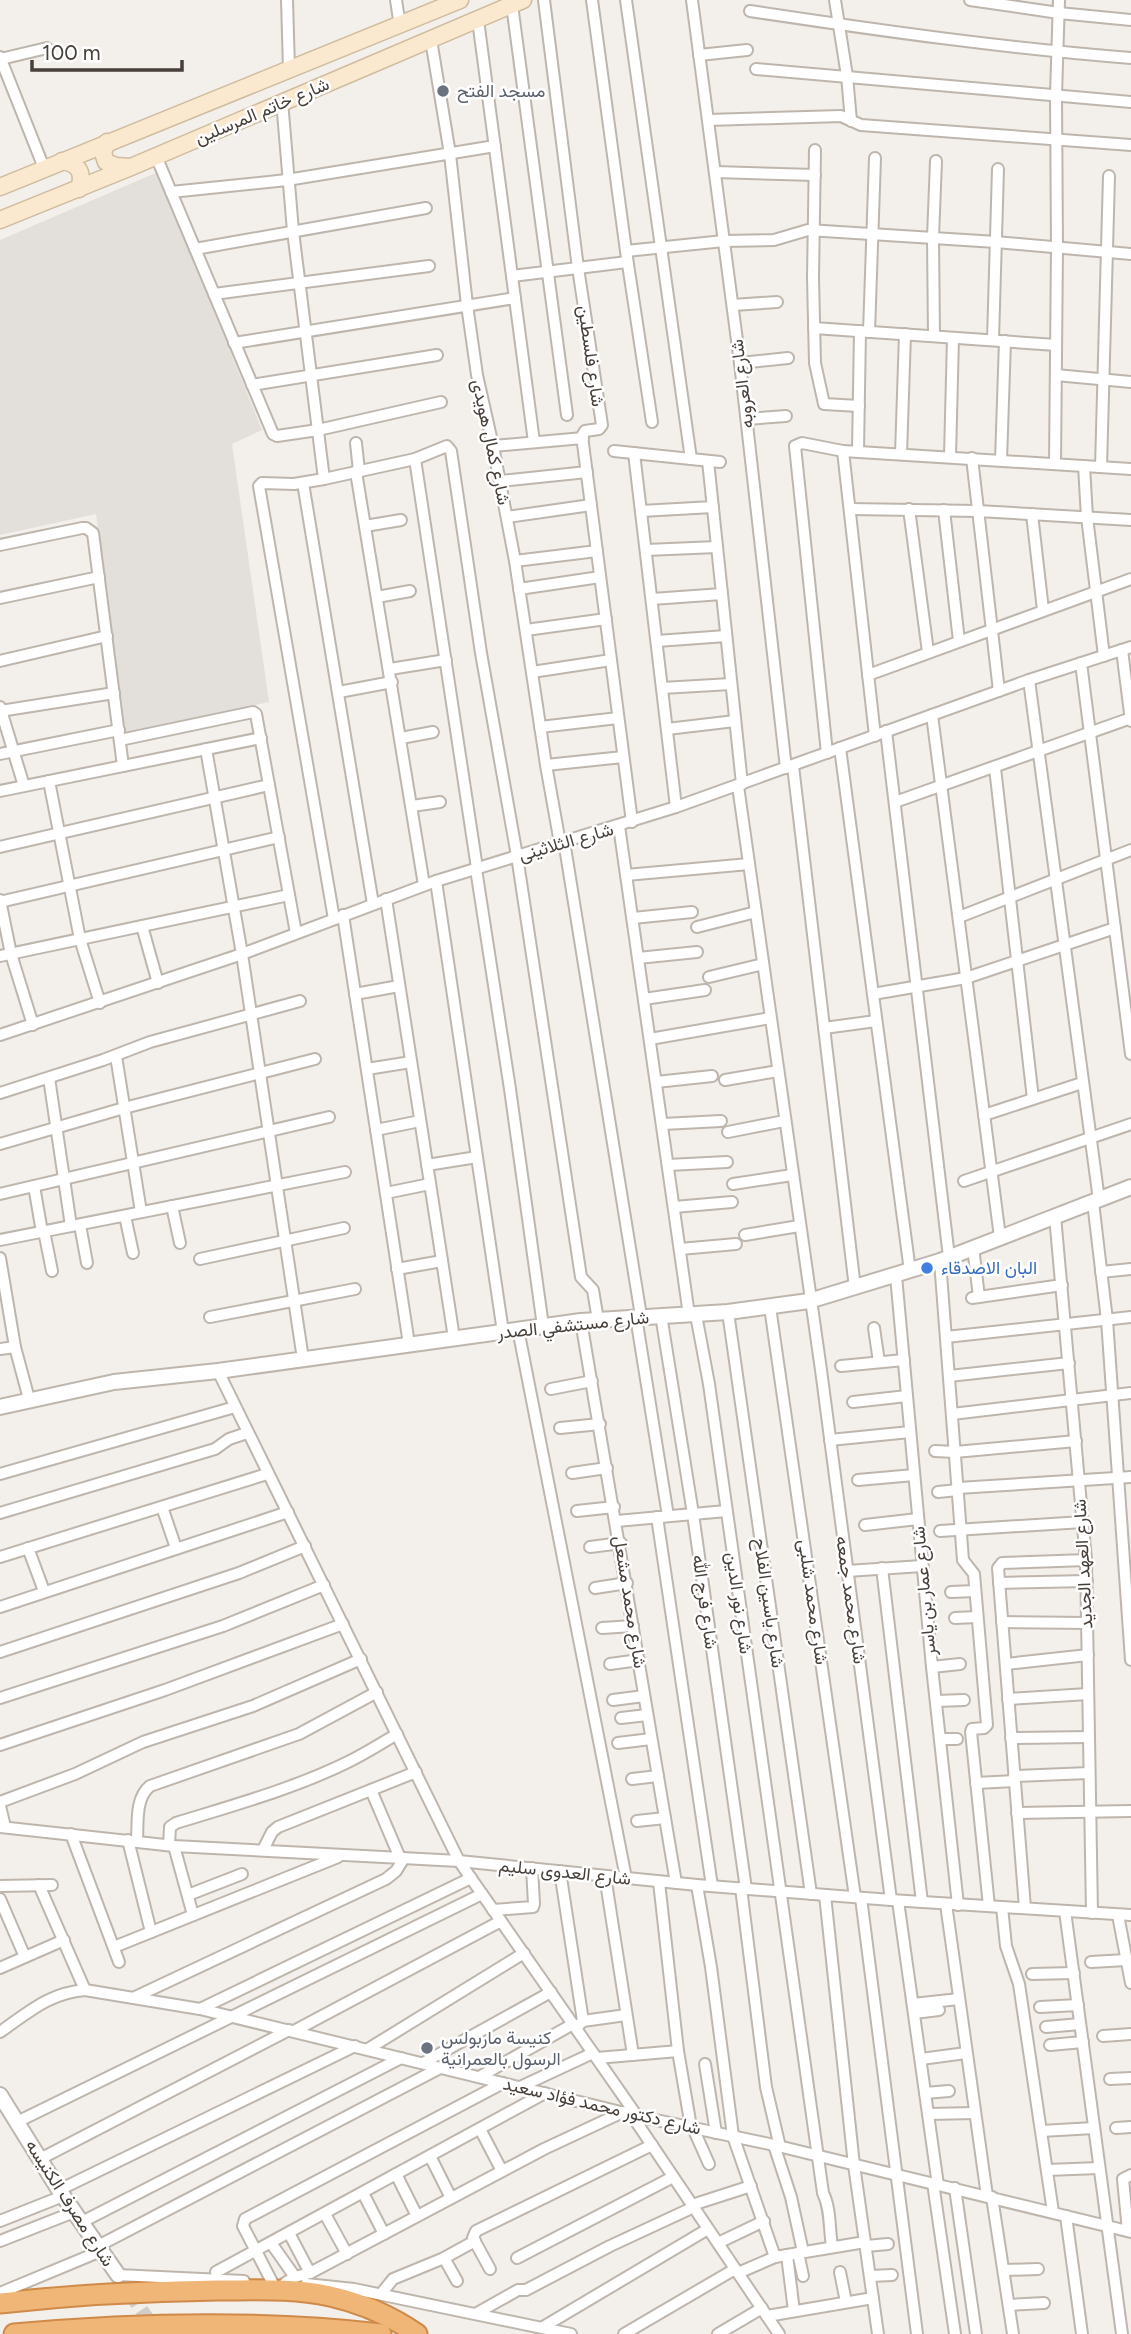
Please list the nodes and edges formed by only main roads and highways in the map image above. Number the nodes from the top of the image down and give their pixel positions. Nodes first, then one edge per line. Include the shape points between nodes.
1 (460, 0) edge
2 (517, 2) edge
3 (107, 142) junction
4 (62, 161) junction
5 (131, 167) junction
6 (0, 187) edge
7 (79, 189) junction
8 (0, 220) edge
9 (0, 2303) edge
10 (14, 2334) edge
11 (382, 2334) edge
12 (418, 2334) edge

1 - 3 main road, شارع خاتم المرسلين
2 - 5 main road, شارع خاتم المرسلين
3 - 4 main road, شارع خاتم المرسلين
3 - 5 main road via 106,162
4 - 6 main road, شارع خاتم المرسلين
4 - 7 main road via 78,167 82,176
5 - 7 main road, شارع خاتم المرسلين
7 - 8 main road, شارع خاتم المرسلين
9 - 12 highway via 145,2292 295,2291 362,2305
10 - 11 highway via 206,2325

